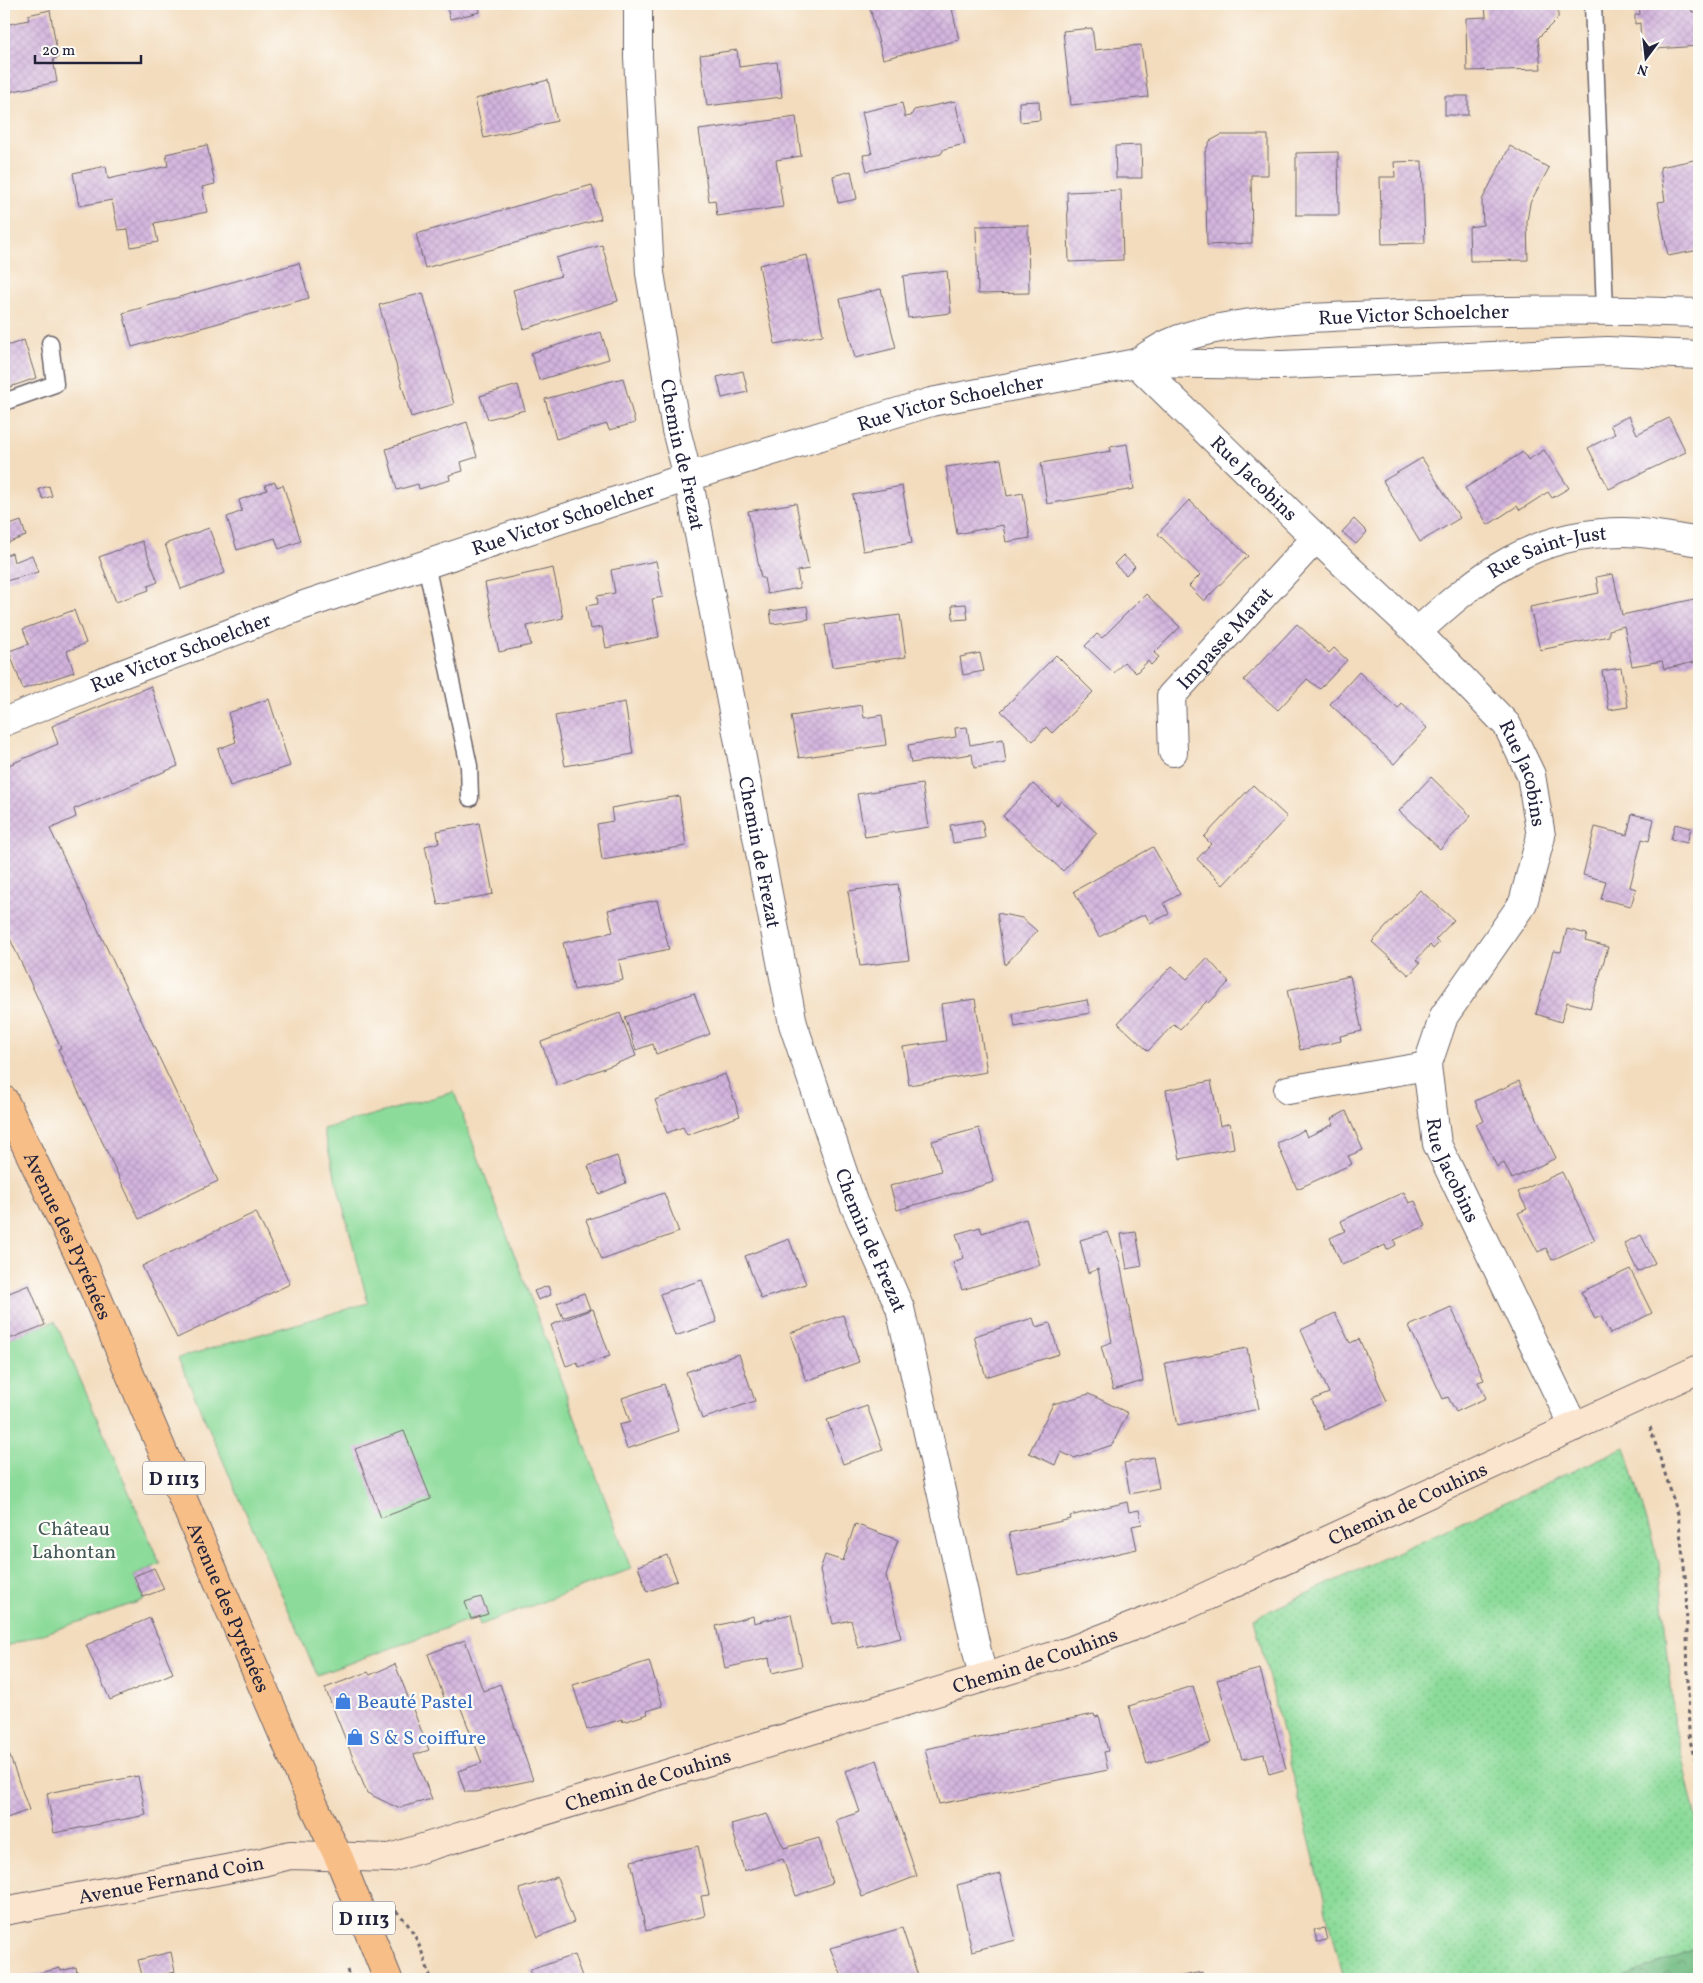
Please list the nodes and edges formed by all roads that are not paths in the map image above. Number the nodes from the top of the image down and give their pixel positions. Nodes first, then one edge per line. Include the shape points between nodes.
1 (638, 4) edge
2 (1593, 4) edge
3 (1605, 310) junction
4 (1699, 312) edge
5 (50, 343) dead end
6 (1699, 355) edge
7 (1136, 363) junction
8 (4, 402) edge
9 (688, 477) junction
10 (1316, 538) junction
11 (1699, 542) edge
12 (426, 564) junction
13 (1417, 632) junction
14 (4, 722) edge
15 (1173, 752) dead end
16 (470, 798) dead end
17 (1427, 1066) junction
18 (1288, 1090) dead end
19 (4, 1100) edge
20 (1699, 1369) edge
21 (1574, 1427) junction
22 (983, 1678) junction
23 (339, 1858) junction
24 (4, 1911) edge
25 (388, 1979) edge

1 - 9 street, Chemin de Frezat via 650,273 676,430
2 - 3 lane
3 - 4 street, Rue Victor Schoelcher
3 - 7 street, Rue Victor Schoelcher via 1456,311 1317,318 1223,328 1171,342
5 - 8 lane via 55,384
6 - 7 street, Rue Victor Schoelcher via 1607,351 1282,365
7 - 9 street, Rue Victor Schoelcher via 931,402
7 - 10 street, Rue Jacobins
9 - 12 street, Rue Victor Schoelcher
9 - 22 street, Chemin de Frezat via 793,1024 853,1202 900,1308
10 - 13 street, Rue Jacobins
10 - 15 street, Impasse Marat via 1171,696
11 - 13 street, Rue Saint-Just via 1625,532 1586,534 1550,542 1511,560 1465,589
12 - 14 street, Rue Victor Schoelcher via 272,617
12 - 16 lane via 469,766
13 - 17 street, Rue Jacobins via 1507,725 1531,775 1541,836 1523,903 1444,1016
17 - 18 street
17 - 21 street, Rue Jacobins via 1438,1144
19 - 23 main road, Avenue des Pyrénées / D 1113 via 84,1266 304,1784
20 - 21 street, Chemin de Couhins
21 - 22 street, Chemin de Couhins via 1183,1607 1072,1650
22 - 23 street, Chemin de Couhins via 390,1858
23 - 24 street, Avenue Fernand Coin via 290,1855
23 - 25 main road, Avenue des Pyrénées / D 1113

